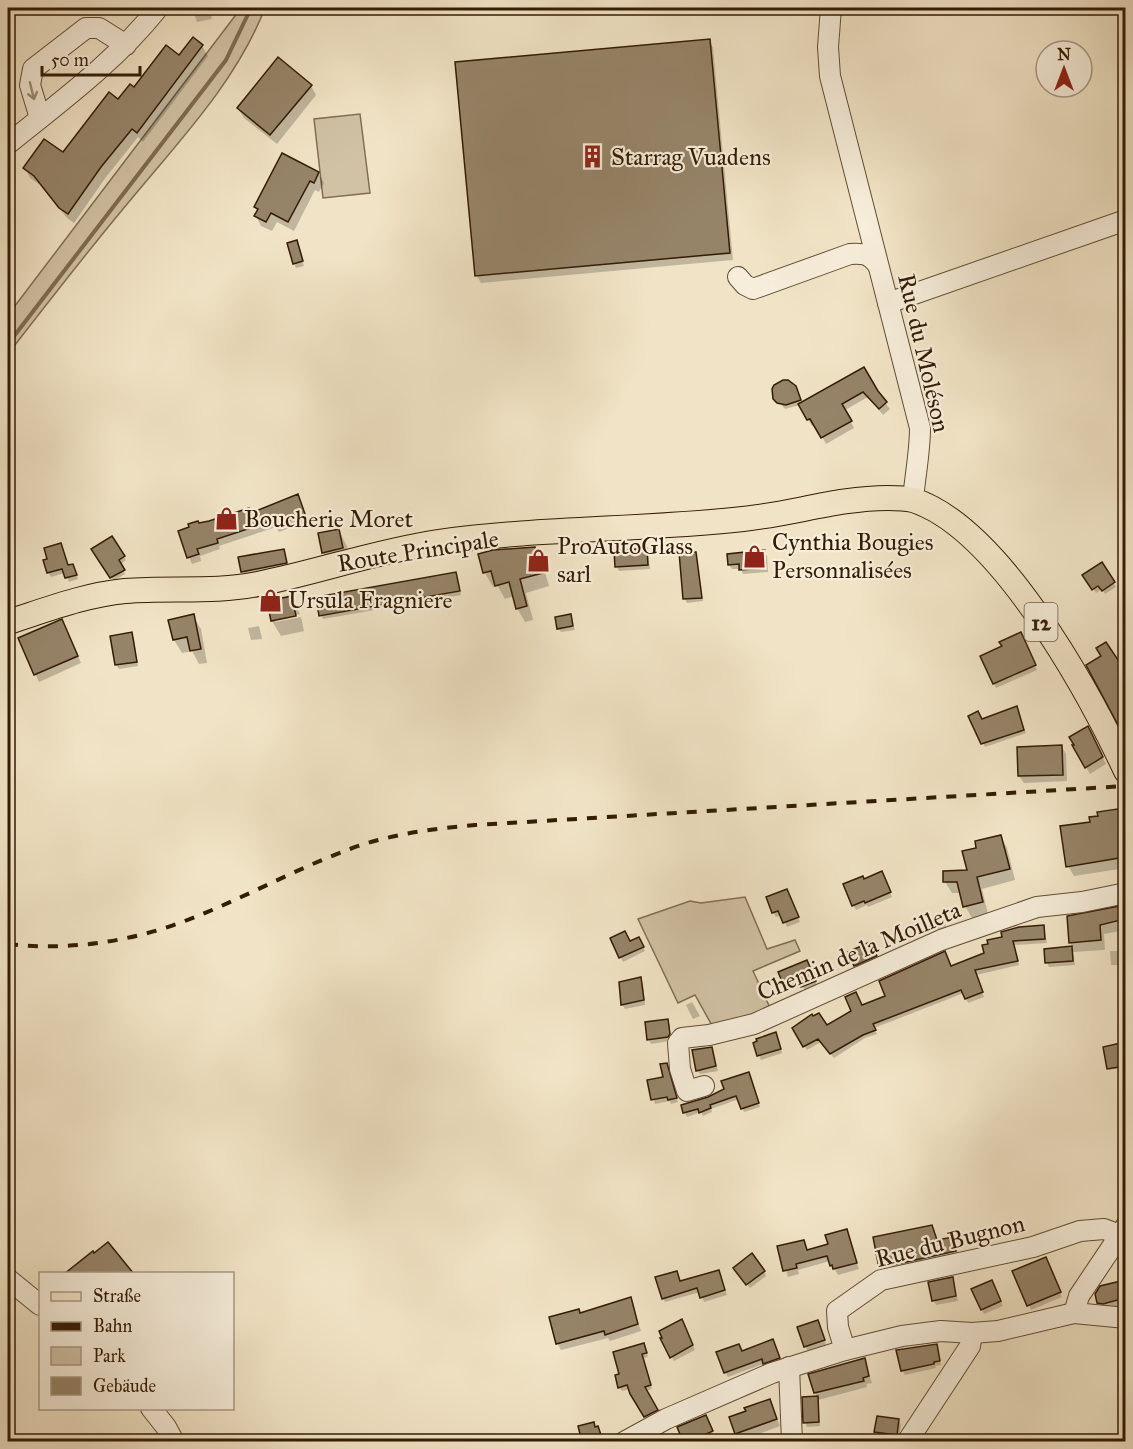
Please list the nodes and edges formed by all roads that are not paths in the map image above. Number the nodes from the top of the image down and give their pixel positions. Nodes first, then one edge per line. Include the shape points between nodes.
1 (158, 8) edge
2 (831, 8) edge
3 (126, 45) junction
4 (40, 118) junction
5 (8, 144) edge
6 (1125, 220) edge
7 (878, 264) junction
8 (738, 277) dead end
9 (888, 303) junction
10 (913, 500) junction
11 (8, 622) edge
12 (1125, 771) edge
13 (1125, 893) edge
14 (704, 1086) dead end
15 (1123, 1230) edge
16 (8, 1279) edge
17 (39, 1304) edge
18 (1074, 1313) junction
19 (1125, 1318) edge
20 (972, 1333) junction
21 (845, 1350) junction
22 (789, 1367) junction
23 (153, 1410) edge
24 (174, 1442) edge
25 (624, 1442) edge
26 (792, 1442) edge
27 (907, 1442) edge

1 - 3 street
2 - 7 street via 828,62
3 - 4 street
3 -> 4 street via 99,28 86,28 33,69 30,86
4 - 5 street
6 - 9 street
7 - 8 street, Rue du Moléson via 862,253 850,254 753,289
7 - 9 street, Rue du Moléson
9 - 10 street, Rue du Moléson via 920,428
10 - 11 main road, Route Principale / 12 via 873,498 704,524 438,542 258,584 89,596
10 - 12 main road, Route Principale / 12 via 971,535 1003,570 1065,658
13 - 14 street, Chemin de la Moilleta via 1037,907 941,940 754,1024 682,1038 678,1043 680,1069 687,1090
15 - 18 street via 1079,1296
15 - 21 street, Rue du Bugnon via 1080,1231 1033,1247 881,1280 837,1311
16 - 17 street
18 - 19 street
18 - 20 street via 998,1331
20 - 21 street via 902,1335
20 - 27 street via 970,1346
21 - 22 street
22 - 25 street via 666,1419
22 - 26 street
23 - 24 street

